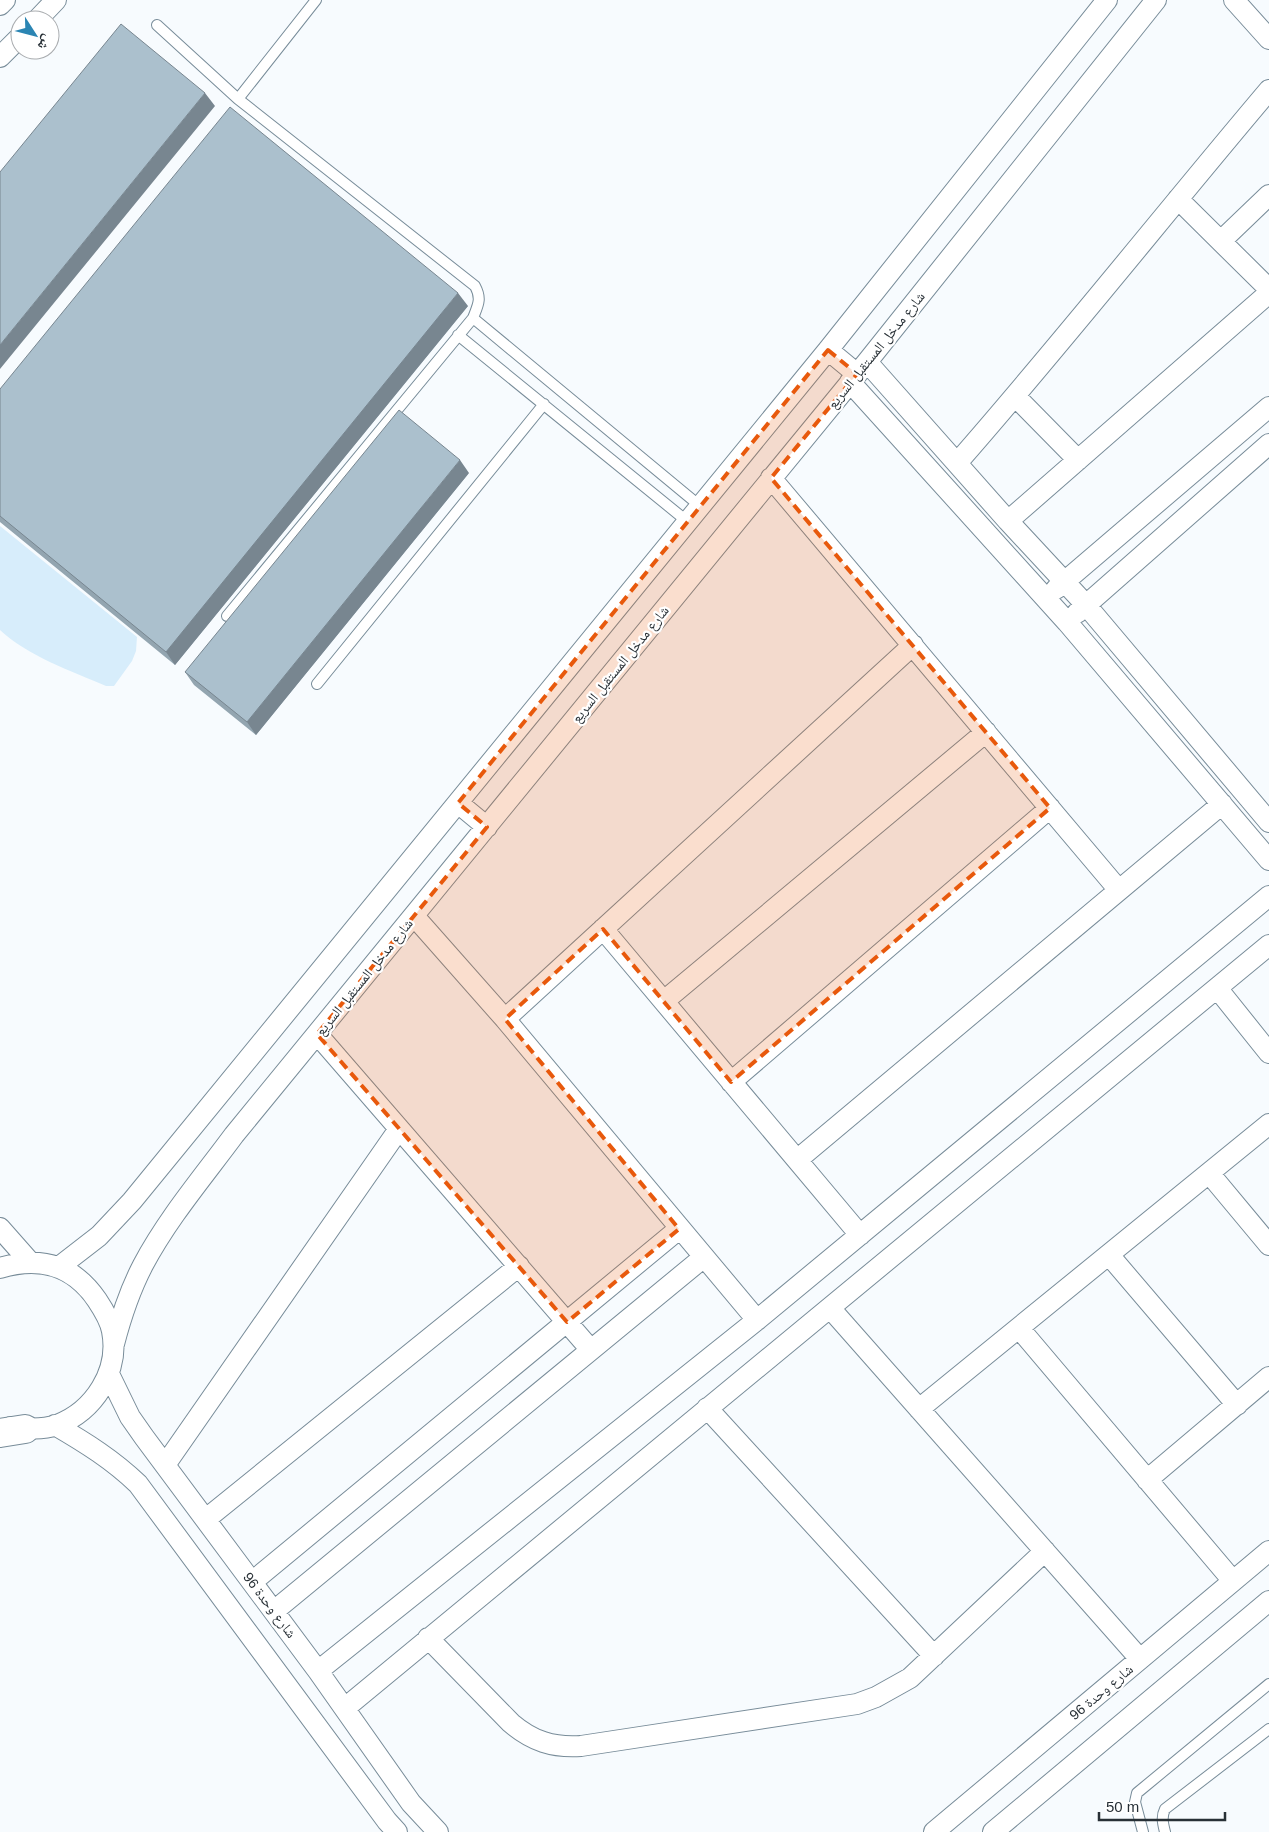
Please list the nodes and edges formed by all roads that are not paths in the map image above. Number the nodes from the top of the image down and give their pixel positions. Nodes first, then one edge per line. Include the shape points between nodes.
1 (5, 0) edge
2 (56, 0) edge
3 (316, 0) edge
4 (1107, 0) edge
5 (1156, 0) edge
6 (1234, 0) edge
7 (0, 5) edge
8 (46, 10) edge
9 (157, 25) dead end
10 (1269, 40) edge
11 (10, 47) edge
12 (0, 57) edge
13 (1269, 90) edge
14 (238, 99) junction
15 (1269, 195) edge
16 (1178, 198) junction
17 (1221, 241) junction
18 (1269, 288) edge
19 (1269, 293) edge
20 (473, 318) junction
21 (458, 335) junction
22 (828, 350) junction
23 (858, 372) junction
24 (1015, 396) junction
25 (544, 404) junction
26 (1269, 407) edge
27 (1269, 444) edge
28 (1215, 453) junction
29 (1078, 460) junction
30 (957, 463) junction
31 (1234, 475) junction
32 (772, 478) junction
33 (694, 514) junction
34 (1008, 521) junction
35 (1065, 582) junction
36 (1045, 599) junction
37 (1086, 605) junction
38 (226, 616) dead end
39 (1066, 622) junction
40 (913, 645) junction
41 (317, 684) dead end
42 (986, 732) junction
43 (458, 802) junction
44 (1222, 804) junction
45 (1050, 808) junction
46 (1269, 822) edge
47 (487, 826) junction
48 (1269, 860) edge
49 (1118, 889) junction
50 (1269, 896) edge
51 (414, 916) junction
52 (603, 929) junction
53 (1269, 945) edge
54 (1217, 988) junction
55 (664, 1001) junction
56 (505, 1019) junction
57 (317, 1034) junction
58 (1269, 1054) edge
59 (731, 1082) junction
60 (1269, 1124) edge
61 (399, 1129) junction
62 (797, 1160) junction
63 (1209, 1173) junction
64 (0, 1228) edge
65 (679, 1229) junction
66 (860, 1235) junction
67 (1269, 1245) edge
68 (1109, 1255) junction
69 (704, 1257) junction
70 (30, 1262) junction
71 (519, 1266) junction
72 (59, 1267) junction
73 (0, 1268) edge
74 (830, 1308) junction
75 (757, 1320) junction
76 (567, 1322) junction
77 (1019, 1328) junction
78 (114, 1344) junction
79 (591, 1350) junction
80 (109, 1374) junction
81 (1269, 1377) edge
82 (1237, 1405) junction
83 (707, 1408) junction
84 (920, 1409) junction
85 (55, 1425) junction
86 (8, 1428) edge
87 (165, 1465) junction
88 (1147, 1480) junction
89 (206, 1519) junction
90 (1269, 1550) edge
91 (1045, 1551) junction
92 (1233, 1581) junction
93 (252, 1582) junction
94 (1269, 1601) edge
95 (274, 1611) junction
96 (428, 1638) junction
97 (934, 1656) junction
98 (1140, 1659) junction
99 (318, 1671) junction
100 (1269, 1684) edge
101 (344, 1708) junction
102 (1269, 1729) edge
103 (397, 1832) edge
104 (438, 1832) edge
105 (934, 1832) edge
106 (993, 1832) edge
107 (1144, 1832) edge
108 (1165, 1832) edge

1 - 7 street
2 - 8 street
3 - 14 lane
4 - 22 street
5 - 23 street, شارع مدخل المستقبل السريع
6 - 10 street
9 - 14 lane
11 - 12 street
13 - 16 street
14 - 20 lane via 475,286 480,302
15 - 17 street
16 - 17 street
16 - 24 street
17 - 18 street
19 - 29 street
20 - 21 lane
20 - 33 lane
21 - 25 lane
21 - 38 lane
22 - 23 street
22 - 33 street
23 - 30 street
23 - 32 street, شارع مدخل المستقبل السريع
23 - 36 street
24 - 29 street
24 - 30 street
25 - 33 lane
25 - 41 lane
26 - 28 street
27 - 31 street
28 - 31 street
28 - 35 street
29 - 34 street
30 - 34 street
31 - 37 street
32 - 40 street
32 - 47 street, شارع مدخل المستقبل السريع
33 - 43 street
34 - 35 street
35 - 36 street
35 - 37 street
36 - 39 street
37 - 39 street
37 - 46 street
39 - 44 street
40 - 42 street
40 - 52 street
42 - 45 street
42 - 55 street
43 - 47 street
43 - 72 street via 132,1201 99,1236
44 - 48 street
44 - 49 street
45 - 49 street
45 - 59 street
47 - 51 street, شارع مدخل المستقبل السريع
49 - 62 street
50 - 66 street
51 - 56 street
51 - 57 street, شارع مدخل المستقبل السريع
52 - 55 street
52 - 56 street
53 - 54 street
54 - 58 street
54 - 74 street
55 - 59 street
56 - 65 street
57 - 61 street
57 - 78 street, شارع مدخل المستقبل السريع via 234,1135 156,1242 130,1294
59 - 62 street
60 - 63 street
61 - 71 street
61 - 87 street
62 - 66 street
63 - 67 street
63 - 68 street
64 - 70 street
65 - 69 street
65 - 76 street
66 - 75 street
68 - 77 street
68 - 82 street
69 - 75 street
69 - 79 street
70 - 72 street
70 - 73 street
71 - 76 street
71 - 89 street
72 - 78 street via 82,1283 96,1298 112,1330
74 - 83 street
74 - 84 street
75 - 99 street
76 - 79 street
76 - 93 street
77 - 84 street
77 - 88 street
78 - 80 street, شارع مدخل المستقبل السريع
79 - 95 street
80 - 85 street via 93,1400 76,1415
80 - 87 street, شارع وحدة 96 via 130,1417
81 - 82 street
82 - 88 street
83 - 96 street
83 - 97 street
84 - 91 street
85 - 86 street
85 - 103 street via 100,1452 138,1484
87 - 89 street, شارع وحدة 96
88 - 92 street
89 - 93 street, شارع وحدة 96
90 - 92 street, شارع وحدة 96
91 - 97 street
91 - 98 street
92 - 98 street, شارع وحدة 96
93 - 95 street, شارع وحدة 96
94 - 106 street
95 - 99 street, شارع وحدة 96
96 - 97 street via 510,1724 536,1741 565,1748 857,1704 894,1689
96 - 101 street
98 - 105 street, شارع وحدة 96
99 - 101 street, شارع وحدة 96
100 - 107 lane via 1137,1793 1134,1802
101 - 104 street, شارع وحدة 96 via 411,1803
102 - 108 lane via 1165,1809 1162,1821

